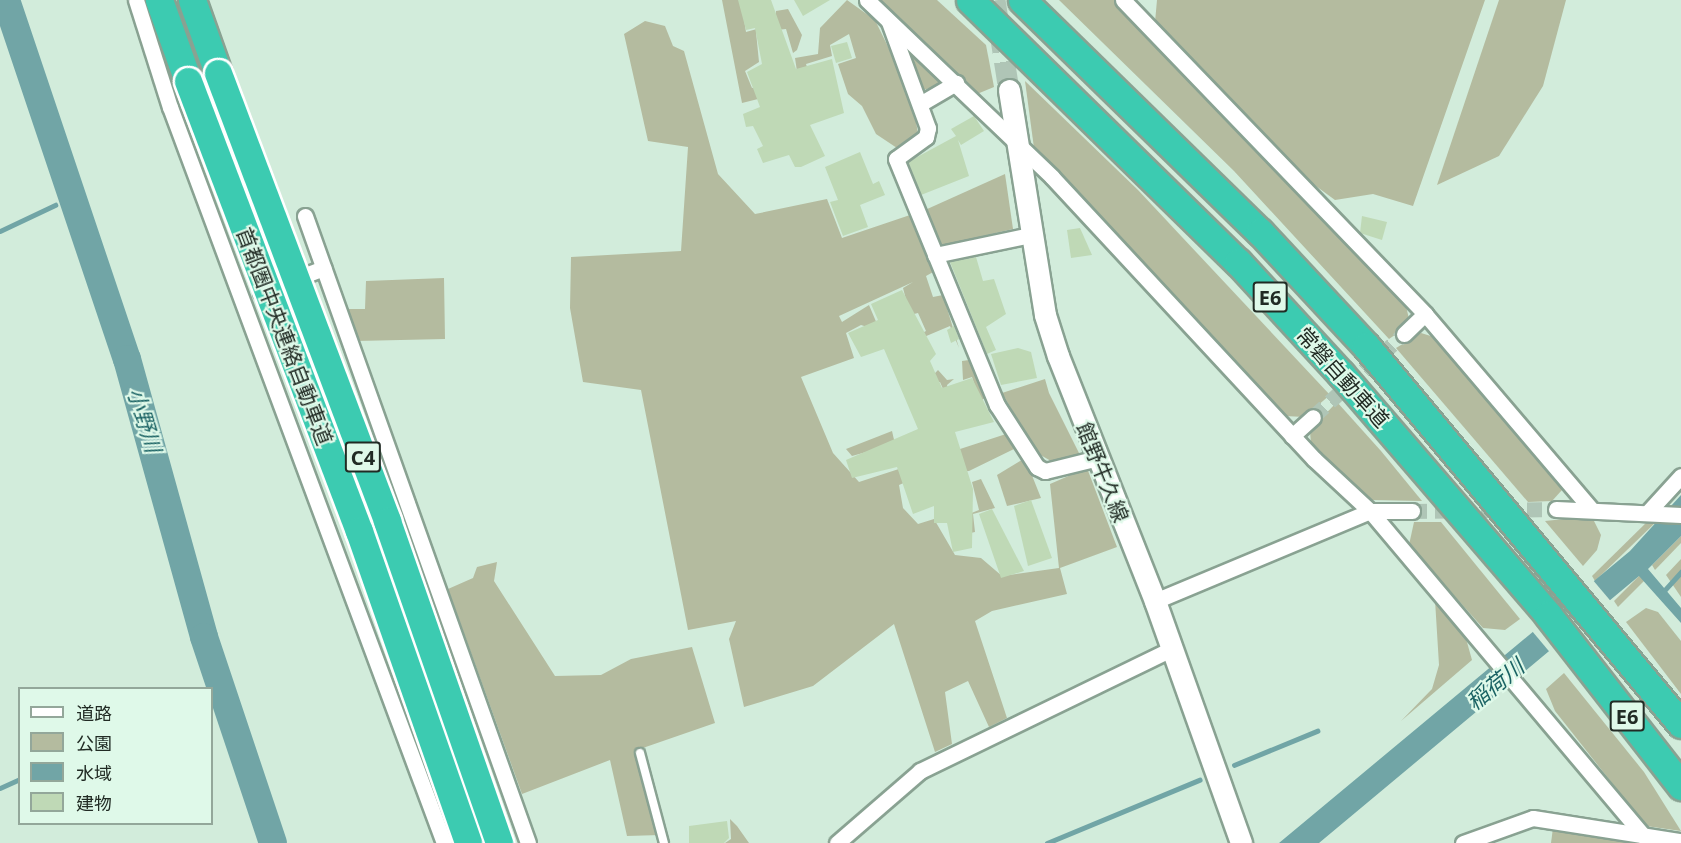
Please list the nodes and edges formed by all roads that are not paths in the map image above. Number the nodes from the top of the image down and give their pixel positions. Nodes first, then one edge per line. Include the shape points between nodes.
1 (136, 0) edge
2 (159, 0) edge
3 (192, 0) edge
4 (867, 0) edge
5 (970, 0) edge
6 (1022, 0) edge
7 (1133, 3) edge
8 (888, 19) junction
9 (956, 83) junction
10 (1009, 90) tunnel mouth
11 (920, 104) junction
12 (1017, 144) junction
13 (305, 216) dead end
14 (1030, 235) junction
15 (935, 255) junction
16 (324, 268) junction
17 (244, 298) junction
18 (1425, 314) junction
19 (1404, 334) tunnel mouth
20 (1313, 417) tunnel mouth
21 (1292, 436) junction
22 (1098, 458) junction
23 (1681, 476) edge
24 (1556, 509) tunnel mouth
25 (1592, 510) junction
26 (1370, 511) junction
27 (1412, 511) tunnel mouth
28 (1654, 512) junction
29 (1681, 514) edge
30 (1155, 601) junction
31 (1173, 648) junction
32 (1681, 724) edge
33 (640, 753) dead end
34 (1681, 786) edge
35 (1647, 839) edge
36 (1680, 841) edge
37 (444, 843) edge
38 (468, 843) edge
39 (499, 843) edge
40 (528, 843) edge
41 (664, 843) edge
42 (837, 843) edge
43 (1241, 843) edge
44 (1463, 843) edge

1 - 17 street via 170,107
2 - 38 highway, 首都圏中央連絡自動車道 / C4, bridge via 359,531
3 - 39 highway, 首都圏中央連絡自動車道 / C4, bridge via 387,521
4 - 8 street
5 - 34 highway, 常磐自動車道 / E6 via 1238,262 1441,487 1573,646
6 - 32 highway, 常磐自動車道 / E6 via 1260,232 1366,346 1576,592
7 - 18 street via 1177,62
8 - 9 street
8 - 11 street
9 - 11 street
9 - 12 street
10 - 12 main road, 館野牛久線
11 - 15 street via 926,137 896,159
12 - 14 main road, 館野牛久線
12 - 21 street via 1200,330
13 - 16 street
14 - 15 street
14 - 22 main road, 館野牛久線 via 1054,346
15 - 22 street via 997,405 1037,467 1045,471
16 - 17 street
16 - 40 street
17 - 37 street
18 - 19 street
18 - 25 street
20 - 21 street
21 - 26 street
22 - 30 main road, 館野牛久線
23 - 28 street
24 - 25 street
25 - 28 street
26 - 27 street
26 - 30 street
26 - 35 street
28 - 29 street
30 - 31 main road, 館野牛久線
31 - 42 street via 920,771
31 - 43 main road, 館野牛久線
33 - 41 lane
35 - 36 street
35 - 44 street via 1533,818

